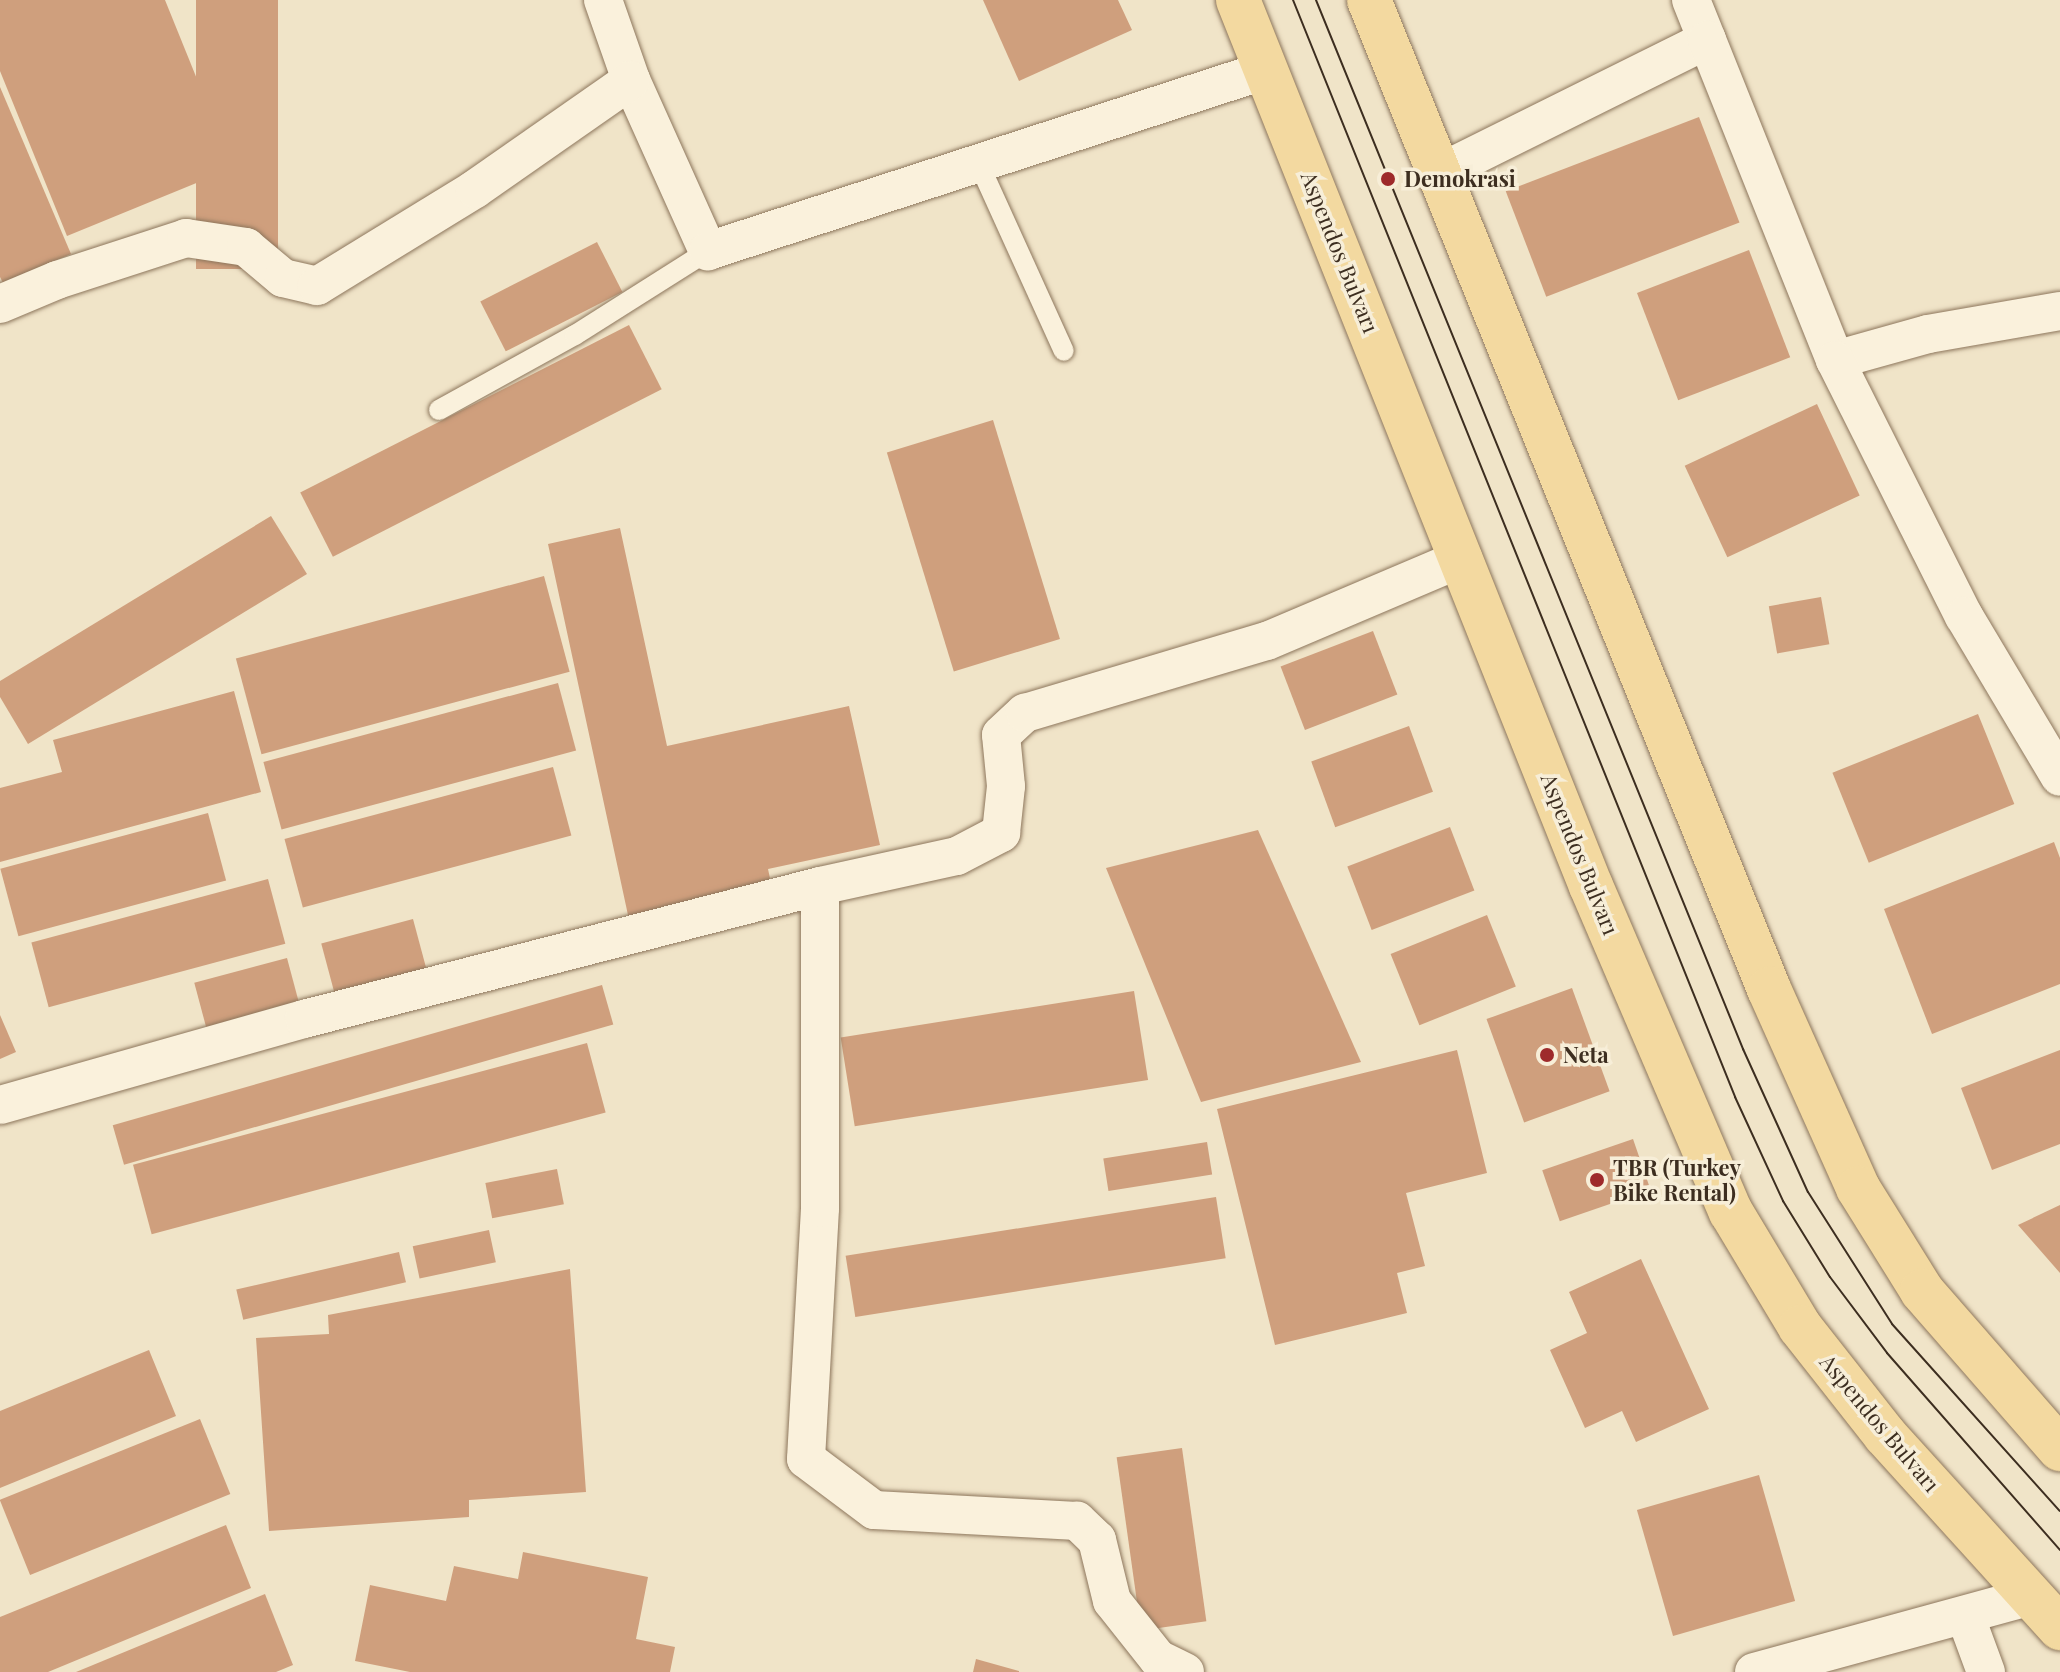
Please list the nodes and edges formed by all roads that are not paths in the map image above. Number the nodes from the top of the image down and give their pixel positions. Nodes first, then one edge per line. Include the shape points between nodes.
1 (603, 0) edge
2 (1238, 0) edge
3 (1369, 0) edge
4 (1691, 0) edge
5 (1707, 40) junction
6 (1266, 70) junction
7 (631, 80) junction
8 (979, 164) junction
9 (1439, 173) junction
10 (708, 251) junction
11 (0, 304) edge
12 (2060, 311) edge
13 (1064, 351) dead end
14 (1835, 360) junction
15 (439, 410) dead end
16 (1463, 558) junction
17 (2060, 777) edge
18 (820, 886) junction
19 (0, 1105) edge
20 (2060, 1449) edge
21 (2046, 1612) edge
22 (1965, 1615) junction
23 (1185, 1672) edge
24 (1754, 1672) edge
25 (1986, 1672) edge

1 - 7 street
2 - 6 main road, Aspendos Bulvarı
3 - 9 main road
4 - 5 street
5 - 9 street
5 - 14 street
6 - 8 street
6 - 16 main road, Aspendos Bulvarı
7 - 10 street
7 - 11 street via 509,167 317,286 283,278 246,247 186,238
8 - 10 street
8 - 13 lane
9 - 20 main road via 1769,989 1858,1188 1922,1291
10 - 15 lane via 575,335
12 - 14 street via 1928,334
14 - 17 street via 1964,616
16 - 18 street via 1267,641 1025,713 1001,735 1006,786 1001,833 957,856
16 - 21 main road, Aspendos Bulvarı via 1591,886 1731,1212 1810,1339 1885,1435
18 - 19 street via 304,1019
18 - 23 street via 820,1208 806,1459 874,1510 1077,1521 1097,1540 1112,1601 1158,1659
21 - 22 street
22 - 24 street
22 - 25 street

